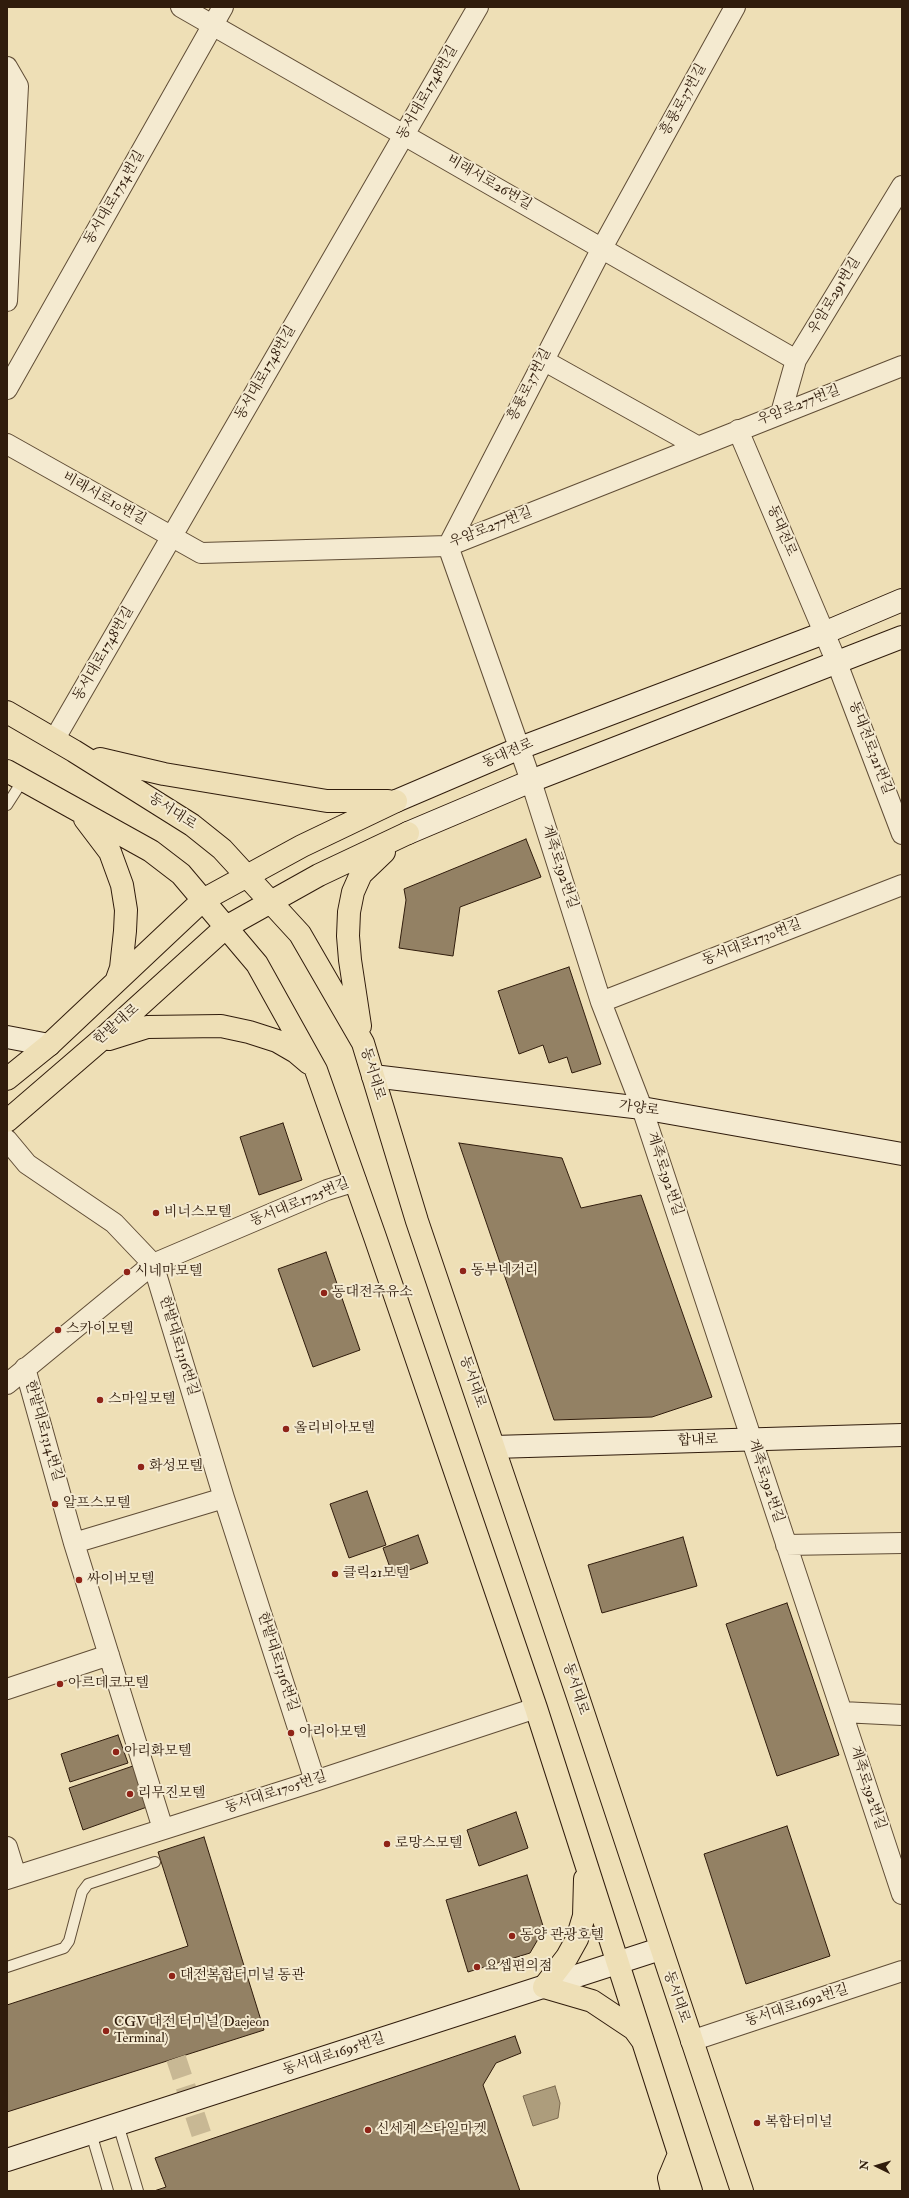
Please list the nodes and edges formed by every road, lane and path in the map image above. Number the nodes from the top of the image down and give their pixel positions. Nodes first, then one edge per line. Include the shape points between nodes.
1 (181, 7) edge
2 (224, 7) edge
3 (478, 7) edge
4 (735, 7) edge
5 (213, 25) junction
6 (7, 67) edge
7 (404, 135) junction
8 (902, 186) edge
9 (602, 248) junction
10 (7, 301) edge
11 (543, 360) junction
12 (796, 360) junction
13 (902, 366) edge
14 (7, 389) edge
15 (781, 413) junction
16 (738, 430) junction
17 (7, 444) edge
18 (697, 446) junction
19 (172, 536) junction
20 (448, 546) junction
21 (201, 553) joint
22 (902, 600) edge
23 (824, 632) junction
24 (902, 637) edge
25 (837, 663) junction
26 (7, 712) edge
27 (54, 740) junction
28 (520, 748) junction
29 (74, 750) junction
30 (15, 775) edge
31 (531, 781) junction
32 (396, 801) junction
33 (7, 805) edge
34 (71, 806) junction
35 (408, 833) junction
36 (902, 834) edge
37 (247, 876) junction
38 (902, 885) edge
39 (203, 900) junction
40 (272, 902) junction
41 (226, 927) junction
42 (116, 983) junction
43 (602, 1002) junction
44 (7, 1037) edge
45 (363, 1043) junction
46 (49, 1045) junction
47 (93, 1047) junction
48 (316, 1070) junction
49 (373, 1076) junction
50 (7, 1079) edge
51 (642, 1108) junction
52 (7, 1121) edge
53 (7, 1140) edge
54 (902, 1154) edge
55 (356, 1181) junction
56 (153, 1264) junction
57 (25, 1368) junction
58 (7, 1384) edge
59 (902, 1435) edge
60 (752, 1440) junction
61 (494, 1447) junction
62 (224, 1498) junction
63 (74, 1542) junction
64 (902, 1543) edge
65 (786, 1545) junction
66 (109, 1655) junction
67 (7, 1689) edge
68 (536, 1708) junction
69 (842, 1712) junction
70 (902, 1715) edge
71 (315, 1781) junction
72 (163, 1830) junction
73 (7, 1847) edge
74 (586, 1860) junction
75 (155, 1862) dead end
76 (11, 1877) edge
77 (902, 1894) edge
78 (660, 1948) junction
79 (618, 1963) junction
80 (7, 1967) edge
81 (902, 1971) edge
82 (544, 1987) junction
83 (691, 2041) junction
84 (644, 2045) junction
85 (118, 2124) junction
86 (91, 2133) junction
87 (679, 2154) junction
88 (7, 2160) edge
89 (108, 2191) edge
90 (138, 2191) edge
91 (672, 2191) edge
92 (691, 2191) edge
93 (742, 2191) edge

1 - 5 street, 비래서로26번길
2 - 5 street, 동서대로1754번길
3 - 7 street, 동서대로1748번길
4 - 9 street, 흥룡로37번길
5 - 7 street, 비래서로26번길
5 - 14 street, 동서대로1754번길
6 - 10 street via 18,86
7 - 9 street, 비래서로26번길
7 - 19 street, 동서대로1748번길
8 - 12 street, 우암로291번길
9 - 11 street, 흥룡로37번길
9 - 12 street, 비래서로26번길
11 - 18 street
11 - 20 street, 흥룡로37번길
12 - 15 street, 우암로291번길
13 - 15 street, 우암로277번길
15 - 16 street, 우암로277번길
16 - 18 street, 우암로277번길
16 - 23 street, 동대전로
17 - 19 street, 비래서로10번길
18 - 20 street, 우암로277번길
19 - 21 street, 비래서로10번길
19 - 27 street, 동서대로1748번길
20 - 21 street, 우암로277번길
20 - 28 street
22 - 23 street, 동대전로
23 - 25 street, 동대전로
23 - 28 street, 동대전로
24 - 25 street
25 - 31 street
25 - 36 street, 동대전로321번길
26 - 27 main road, 동서대로
27 - 29 main road, 동서대로
28 - 31 street
28 - 32 street, 동대전로
29 - 32 main road via 164,774 296,796 350,803
29 - 37 main road, 동서대로 via 192,825 222,849
30 - 33 lane
30 - 34 main road
31 - 35 street
31 - 43 street, 계족로392번길
32 - 37 main road, 동대전로 via 302,846
34 - 39 main road via 151,851 169,864
34 - 42 main road via 101,839 117,867 122,885 126,910 125,931 121,968
35 - 40 main road via 319,875
35 - 45 main road via 360,874 353,892 348,942
37 - 39 main road, 동대전로
37 - 40 main road, 동서대로
38 - 43 street, 동서대로1730번길
39 - 41 main road
39 - 42 main road
40 - 41 main road
40 - 45 main road, 동서대로 via 310,947
41 - 47 main road, 한밭대로
41 - 48 main road via 257,964
42 - 46 main road
43 - 51 street, 계족로392번길
44 - 46 street
45 - 49 main road, 동서대로
46 - 50 main road
47 - 48 main road via 119,1035 147,1027 221,1026 277,1041 296,1052
47 - 52 main road, 한밭대로
48 - 55 main road
49 - 51 street, 가양로
49 - 61 main road, 동서대로 via 417,1221
51 - 54 street, 가양로
51 - 60 street, 계족로392번길
53 - 56 street, 한밭대로1316번길 via 27,1164 114,1223
55 - 56 street, 동서대로1725번길 via 327,1190
55 - 68 main road
56 - 57 street, 동서대로1725번길
56 - 62 street, 한밭대로1316번길
57 - 58 street, 동서대로1725번길
57 - 63 street, 한밭대로1314번길
59 - 60 street, 합내로
60 - 61 street, 합내로
60 - 65 street, 계족로392번길
61 - 78 main road, 동서대로
62 - 63 street
62 - 71 street, 한밭대로1316번길
63 - 66 street, 한밭대로1314번길
64 - 65 street
65 - 69 street, 계족로392번길
66 - 67 street
66 - 72 street, 한밭대로1314번길
68 - 71 street, 동서대로1705번길
68 - 74 main road
69 - 70 street
69 - 77 street, 계족로392번길
71 - 72 street, 동서대로1705번길
72 - 76 street, 동서대로1705번길
73 - 76 street, 동서대로1705번길
74 - 79 main road
74 - 82 main road via 584,1916 577,1939 563,1963
75 - 80 lane via 88,1884 82,1892 71,1935 64,1948
78 - 79 street, 동서대로1695번길
78 - 83 main road, 동서대로
79 - 82 street, 동서대로1695번길
79 - 84 main road
81 - 83 street, 동서대로1692번길
82 - 84 main road via 594,2003 634,2029
82 - 85 street, 동서대로1695번길
83 - 93 main road, 동서대로
84 - 87 main road
85 - 86 street, 동서대로1695번길
85 - 90 lane
86 - 88 street, 동서대로1695번길
86 - 89 lane
87 - 91 main road via 669,2178
87 - 92 main road

